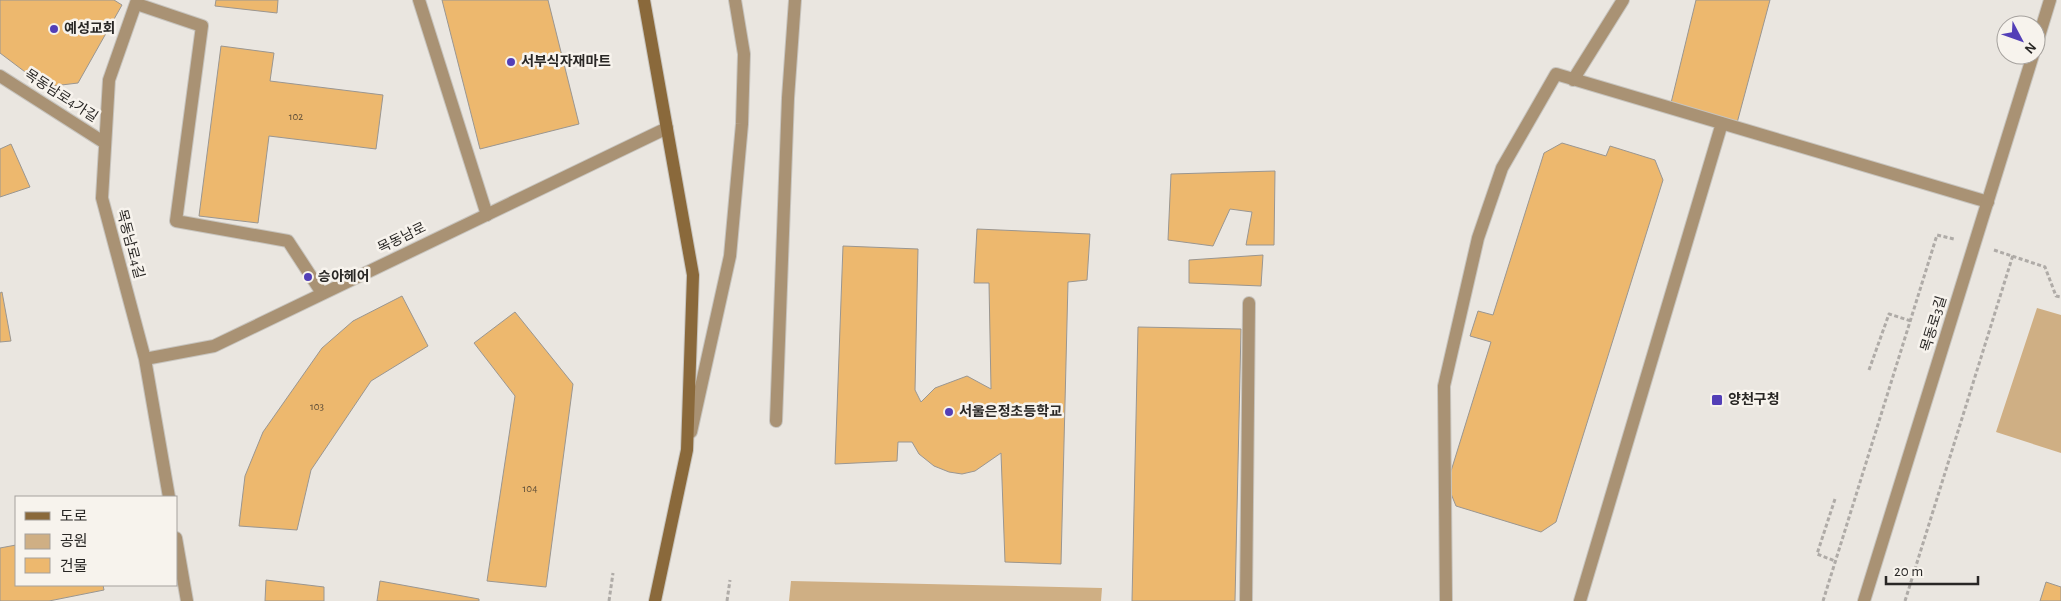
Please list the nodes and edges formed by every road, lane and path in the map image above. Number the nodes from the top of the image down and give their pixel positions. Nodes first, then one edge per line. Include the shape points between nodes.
1 (419, 0) edge
2 (644, 0) edge
3 (735, 0) edge
4 (795, 0) edge
5 (1623, 0) edge
6 (2050, 0) edge
7 (137, 2) edge
8 (2045, 15) edge
9 (2030, 65) edge
10 (0, 76) edge
11 (1573, 80) junction
12 (1722, 123) junction
13 (667, 128) junction
14 (105, 143) junction
15 (1988, 202) junction
16 (487, 215) junction
17 (1975, 244) junction
18 (2013, 255) junction
19 (322, 293) junction
20 (2061, 297) edge
21 (1249, 303) dead end
22 (1911, 321) junction
23 (145, 359) junction
24 (1869, 370) dead end
25 (776, 421) dead end
26 (687, 450) junction
27 (169, 496) edge
28 (1835, 499) dead end
29 (178, 549) edge
30 (1835, 561) junction
31 (614, 572) dead end
32 (730, 580) dead end
33 (187, 601) edge
34 (609, 601) edge
35 (655, 601) edge
36 (727, 601) edge
37 (1246, 601) edge
38 (1446, 601) edge
39 (1580, 601) edge
40 (1823, 601) edge
41 (1864, 601) edge
42 (1905, 601) edge

1 - 16 street
2 - 13 main road
3 - 26 street via 744,54 742,124 730,256
4 - 25 street via 788,98
5 - 11 street
6 - 8 street
7 - 14 street, 목동남로4길 via 109,80
7 - 19 street via 202,26 176,221 288,241
9 - 15 street, 목동로3길
10 - 14 street, 목동남로4가길
11 - 12 street
11 - 38 street via 1556,74 1502,168 1478,238 1444,386
12 - 15 street
12 - 39 street
13 - 16 street, 목동남로
13 - 26 main road via 693,275
14 - 23 street, 목동남로4길 via 102,198
15 - 17 street, 목동로3길
16 - 19 street, 목동남로
17 - 18 path
17 - 22 path via 1938,235
17 - 41 street, 목동로3길
18 - 20 path via 2045,267 2056,296
18 - 42 path
19 - 23 street, 목동남로 via 214,346
21 - 37 street
22 - 24 path via 1888,314
22 - 30 path
23 - 27 street, 목동남로4길
26 - 35 main road
28 - 30 path via 1816,554
29 - 33 street
30 - 40 path
31 - 34 path
32 - 36 path

